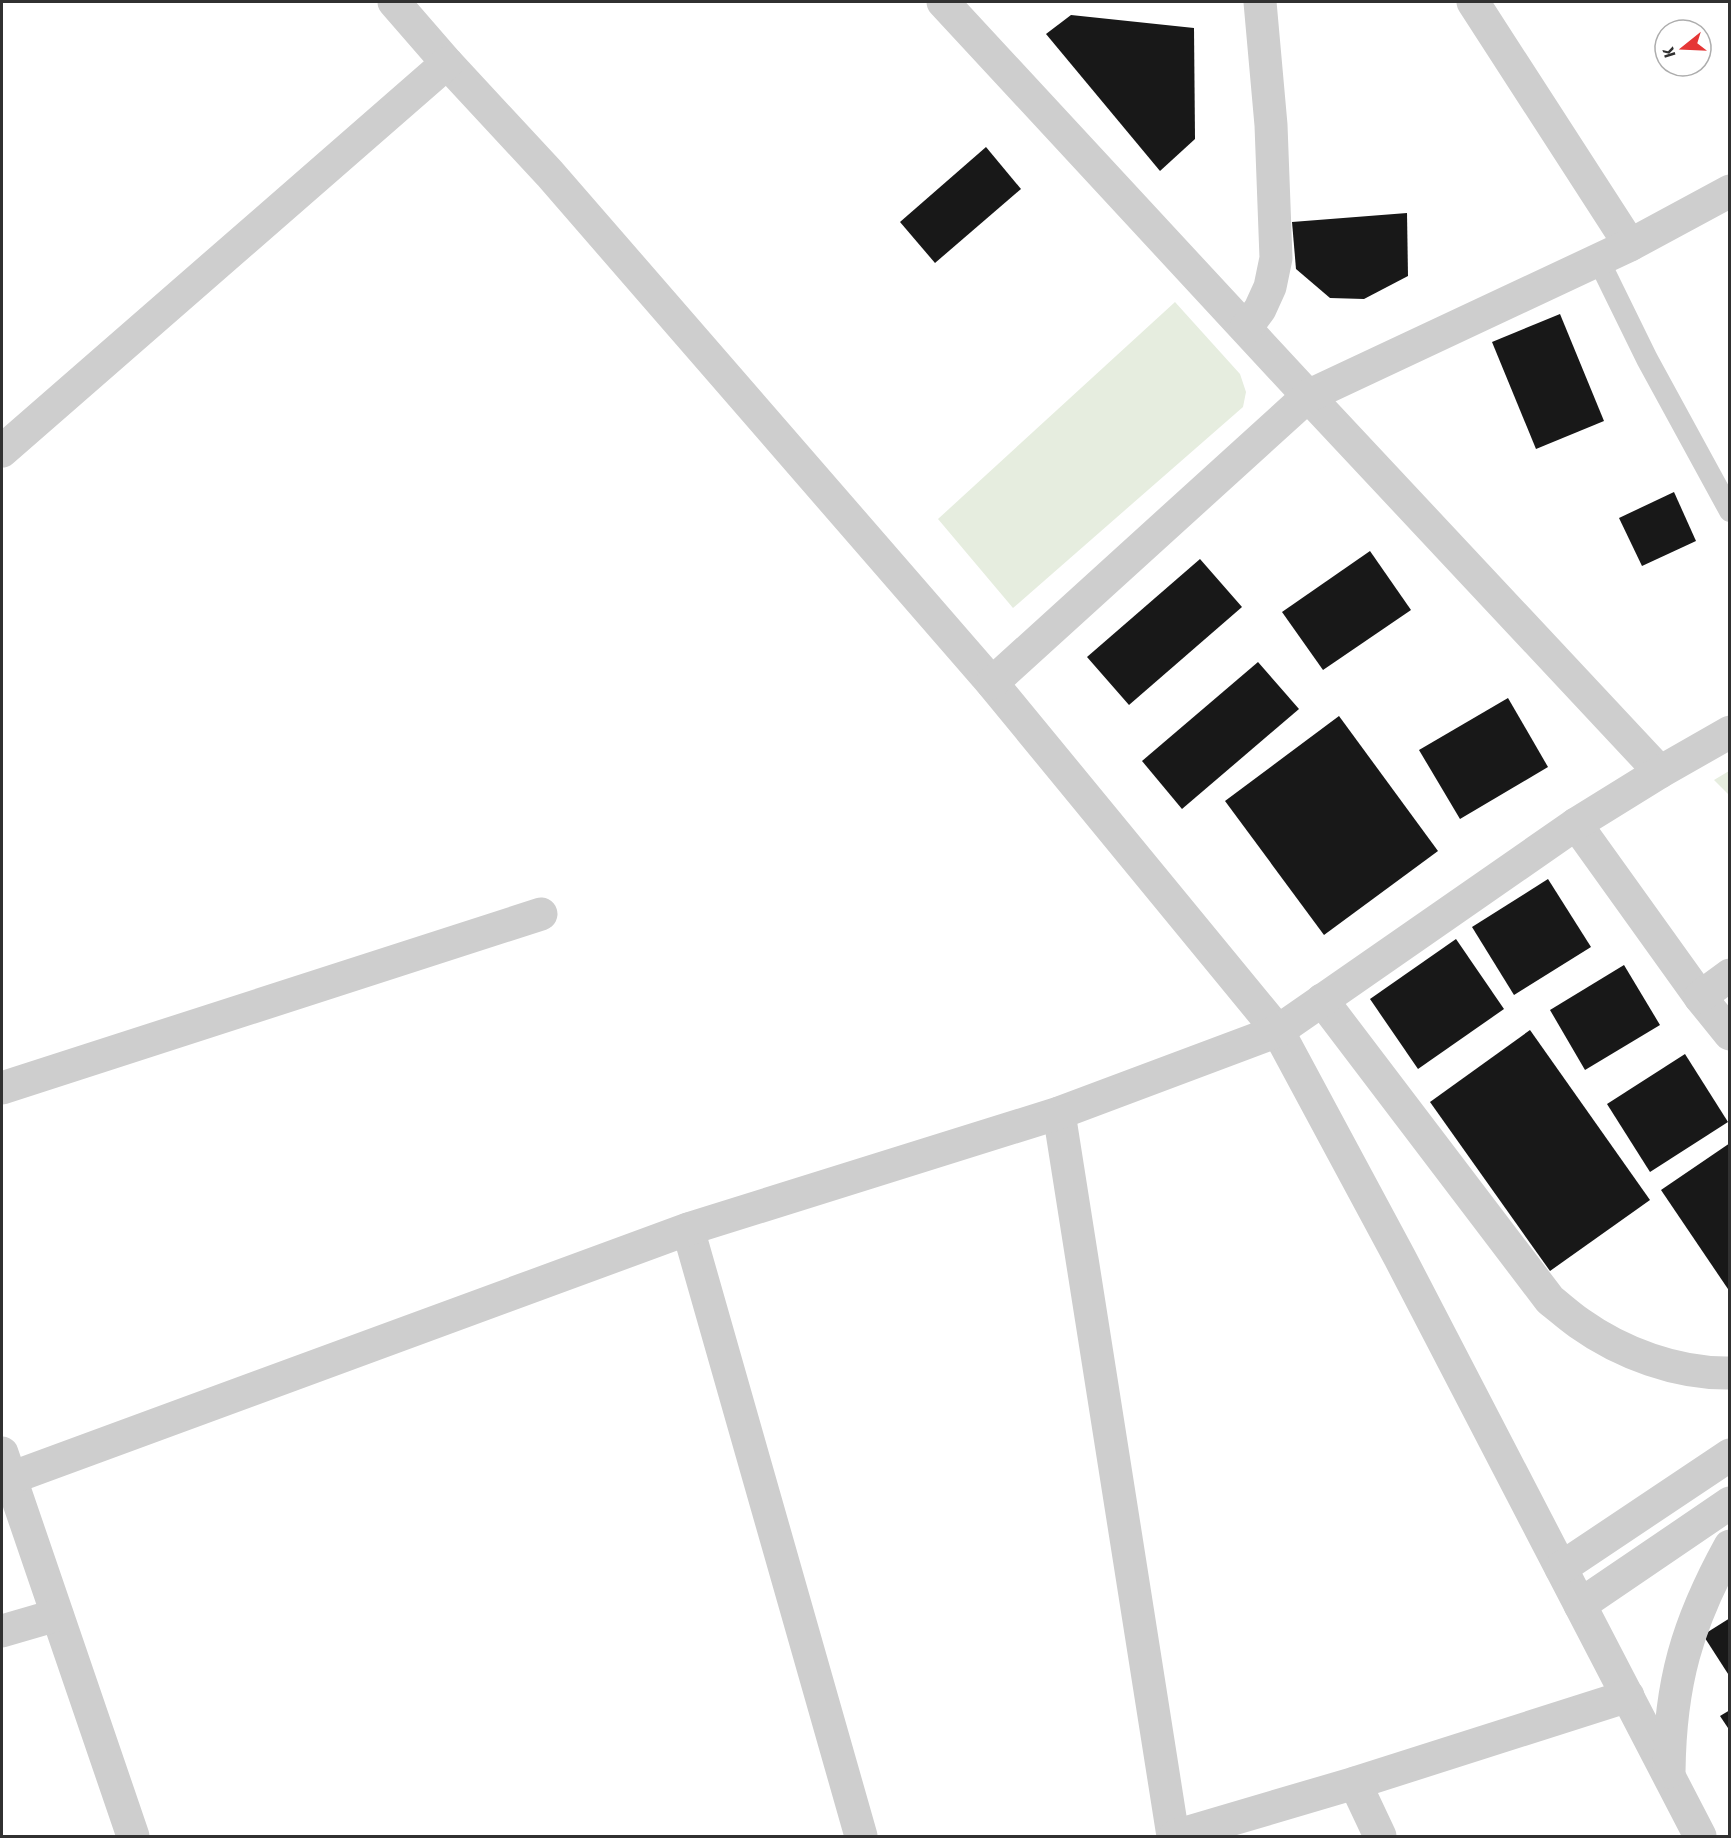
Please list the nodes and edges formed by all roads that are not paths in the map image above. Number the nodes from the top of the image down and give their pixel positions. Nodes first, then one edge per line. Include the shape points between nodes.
1 (394, 2) edge
2 (943, 2) edge
3 (1260, 2) edge
4 (1473, 2) edge
5 (447, 63) junction
6 (1730, 191) edge
7 (1630, 244) junction
8 (1598, 259) junction
9 (1246, 328) junction
10 (1308, 396) junction
11 (2, 451) edge
12 (1730, 511) edge
13 (992, 683) junction
14 (1730, 732) edge
15 (1660, 772) junction
16 (1576, 824) junction
17 (541, 914) dead end
18 (1730, 975) edge
19 (1700, 997) junction
20 (1322, 1000) junction
21 (1278, 1030) junction
22 (1730, 1034) edge
23 (2, 1088) edge
24 (1059, 1113) junction
25 (688, 1229) junction
26 (1730, 1373) edge
27 (1730, 1455) edge
28 (6, 1466) edge
29 (1730, 1503) edge
30 (1730, 1546) edge
31 (1561, 1568) junction
32 (1580, 1605) junction
33 (57, 1615) junction
34 (2, 1631) edge
35 (1628, 1696) junction
36 (1669, 1777) junction
37 (1355, 1783) junction
38 (133, 1836) edge
39 (861, 1836) edge
40 (1174, 1836) edge
41 (1380, 1836) edge
42 (1700, 1836) edge

1 - 5 street
2 - 9 street
3 - 9 street via 1271,125 1276,258 1270,287
4 - 7 street
5 - 11 street
5 - 13 street via 557,183
6 - 7 street
7 - 8 street
8 - 10 street
8 - 12 lane
9 - 10 street
10 - 13 street
10 - 15 street
13 - 21 street
14 - 15 street
15 - 16 street
16 - 19 street
16 - 20 street
17 - 23 street
18 - 19 street
19 - 22 street
20 - 21 street
20 - 26 street via 1550,1300 1602,1337 1644,1357 1682,1368
21 - 24 street
21 - 31 street
24 - 25 street
24 - 40 street
25 - 28 street
25 - 39 street
27 - 31 street
28 - 33 street
29 - 32 street
30 - 36 street via 1710,1582 1682,1658 1674,1697
31 - 32 street
32 - 35 street
33 - 34 street
33 - 38 street
35 - 36 street
35 - 37 street
36 - 42 street
37 - 40 street
37 - 41 street

